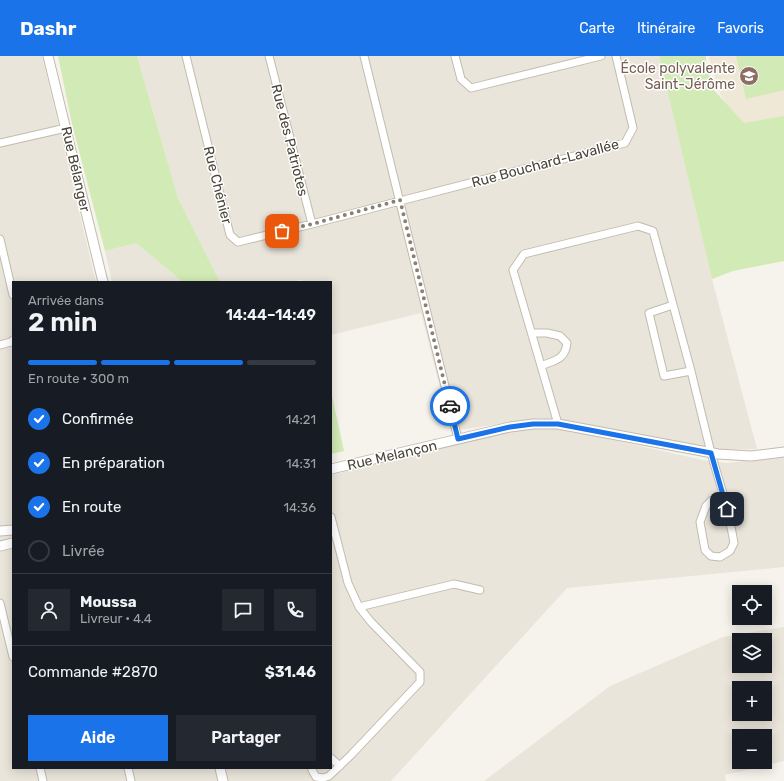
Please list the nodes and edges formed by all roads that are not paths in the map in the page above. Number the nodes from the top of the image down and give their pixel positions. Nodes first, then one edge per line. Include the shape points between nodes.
1 (48, 56) edge
2 (186, 56) edge
3 (269, 56) edge
4 (364, 56) edge
5 (455, 56) edge
6 (602, 56) edge
7 (616, 56) edge
8 (66, 128) junction
9 (0, 143) edge
10 (400, 200) junction
11 (312, 224) junction
12 (0, 239) edge
13 (103, 281) edge
14 (12, 291) edge
15 (672, 305) junction
16 (532, 333) junction
17 (12, 341) edge
18 (0, 345) edge
19 (541, 366) junction
20 (690, 371) junction
21 (558, 424) junction
22 (458, 439) junction
23 (784, 452) edge
24 (711, 453) junction
25 (332, 469) edge
26 (724, 497) junction
27 (332, 521) edge
28 (12, 530) edge
29 (0, 531) edge
30 (12, 543) edge
31 (0, 546) edge
32 (480, 590) dead end
33 (0, 603) edge
34 (359, 607) junction
35 (12, 653) edge
36 (332, 759) edge
37 (340, 766) junction
38 (40, 769) edge
39 (128, 769) edge
40 (220, 769) edge
41 (312, 769) edge
42 (43, 781) edge
43 (131, 781) edge
44 (223, 781) edge

1 - 8 street, Rue Bélanger
2 - 11 street, Rue Chénier via 230,235 238,242
3 - 11 street, Rue des Patriotes
4 - 10 street
5 - 6 street via 461,79 471,88
7 - 10 street, Rue Bouchard-Lavallée via 634,128 625,143
8 - 9 street
8 - 13 street, Rue Bélanger
10 - 11 street, Rue Chénier
10 - 22 street
12 - 14 street
15 - 16 street via 653,231 638,226 524,254 513,270
15 - 20 street
15 - 20 street via 649,313 664,376
16 - 19 street
16 - 19 street via 560,336 567,343 566,352 558,360
17 - 18 street
19 - 21 street
20 - 24 street
21 - 22 street, Rue Melançon via 510,427
21 - 24 street, Rue Melançon
22 - 25 street, Rue Melançon
23 - 24 street, Rue Melançon via 752,456
24 - 26 street
26 - 26 street via 734,542 730,551 720,557 711,556 705,550 700,522 706,506 712,500
27 - 34 street via 348,583
28 - 29 street
30 - 31 street
32 - 34 street via 454,584
33 - 35 street
34 - 37 street via 420,672 420,682
36 - 37 street
37 - 41 street via 330,776 323,778 316,777
38 - 42 street
39 - 43 street
40 - 44 street

